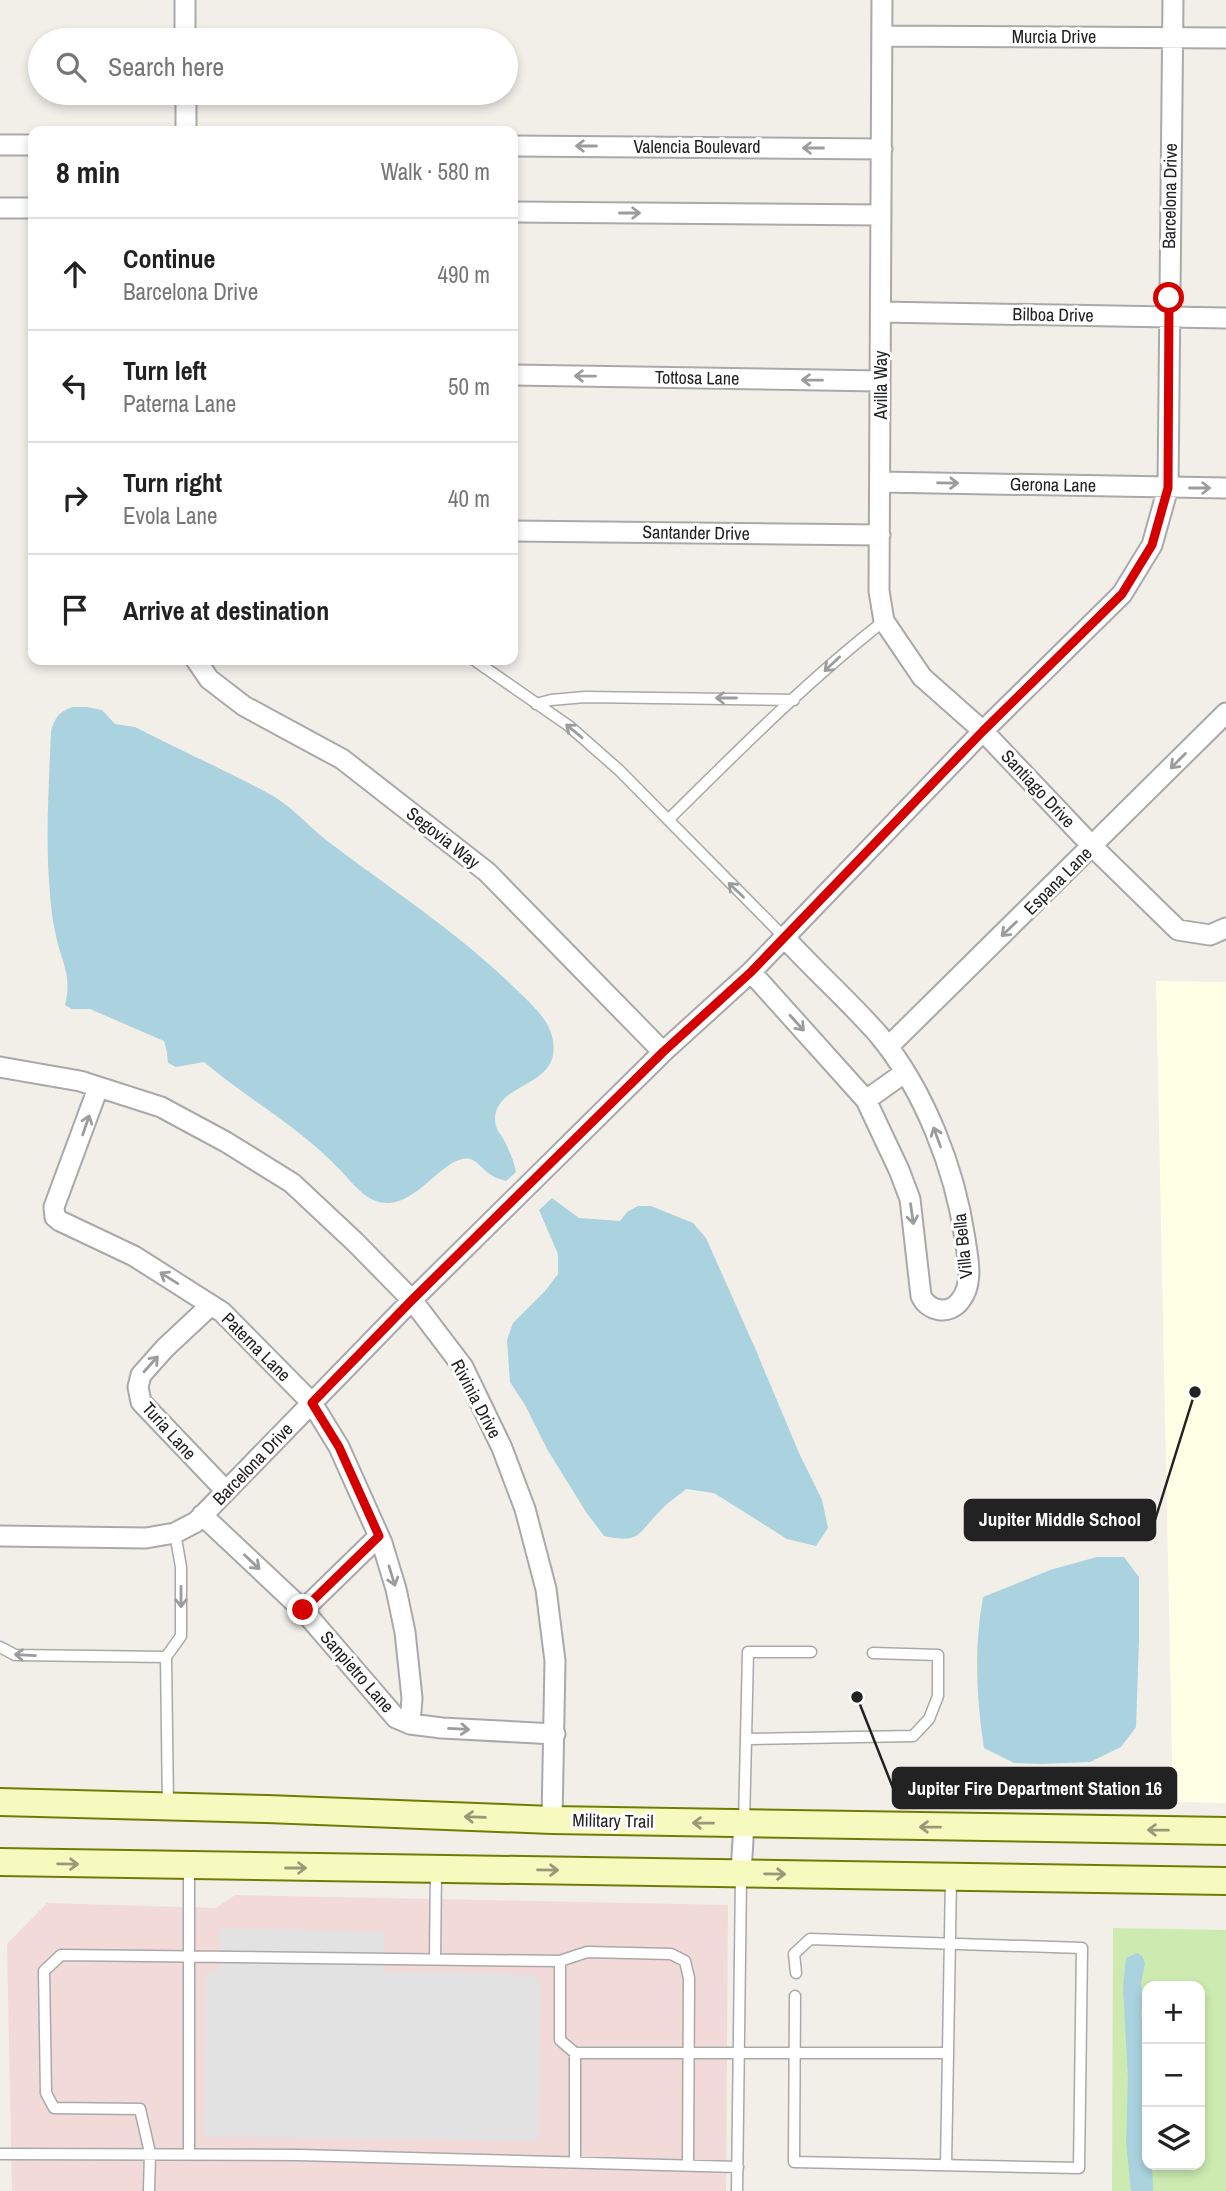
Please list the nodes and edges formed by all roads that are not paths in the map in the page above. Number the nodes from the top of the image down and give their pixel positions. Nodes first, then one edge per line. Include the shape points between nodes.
1 (185, 0) edge
2 (883, 0) edge
3 (1173, 0) edge
4 (185, 28) edge
5 (882, 36) junction
6 (1172, 37) junction
7 (1226, 38) edge
8 (186, 105) edge
9 (186, 126) edge
10 (0, 145) edge
11 (28, 145) edge
12 (518, 146) edge
13 (882, 149) junction
14 (0, 208) edge
15 (28, 208) edge
16 (518, 212) edge
17 (881, 215) junction
18 (881, 312) junction
19 (1169, 317) junction
20 (1226, 318) edge
21 (518, 375) edge
22 (880, 381) junction
23 (880, 482) junction
24 (1168, 488) junction
25 (1226, 488) edge
26 (518, 531) edge
27 (880, 535) junction
28 (884, 621) junction
29 (199, 665) edge
30 (481, 665) edge
31 (794, 700) junction
32 (536, 704) junction
33 (1226, 713) edge
34 (983, 731) junction
35 (669, 819) junction
36 (1093, 847) junction
37 (1226, 928) edge
38 (785, 938) junction
39 (751, 972) junction
40 (888, 1047) junction
41 (663, 1052) junction
42 (0, 1067) edge
43 (904, 1073) junction
44 (98, 1087) junction
45 (866, 1100) junction
46 (412, 1300) junction
47 (211, 1305) junction
48 (312, 1403) junction
49 (226, 1491) junction
50 (202, 1516) junction
51 (175, 1533) junction
52 (0, 1536) edge
53 (379, 1536) junction
54 (303, 1610) junction
55 (0, 1647) edge
56 (811, 1652) dead end
57 (873, 1653) dead end
58 (166, 1657) junction
59 (410, 1724) junction
60 (555, 1734) junction
61 (746, 1739) junction
62 (0, 1802) edge
63 (168, 1807) junction
64 (552, 1820) junction
65 (744, 1824) junction
66 (1226, 1831) edge
67 (0, 1862) edge
68 (189, 1866) junction
69 (436, 1869) junction
70 (741, 1873) junction
71 (951, 1877) junction
72 (1226, 1881) edge
73 (950, 1944) junction
74 (189, 1955) junction
75 (435, 1959) junction
76 (560, 1961) junction
77 (796, 1973) dead end
78 (794, 1996) dead end
79 (689, 2052) junction
80 (739, 2052) junction
81 (794, 2052) junction
82 (575, 2053) junction
83 (948, 2053) junction
84 (150, 2153) junction
85 (189, 2153) junction
86 (0, 2154) edge
87 (575, 2162) junction
88 (946, 2165) junction
89 (688, 2166) junction
90 (738, 2167) junction
91 (149, 2191) edge
92 (737, 2191) edge

1 - 4 street
2 - 5 street, Avilla Way
3 - 6 street, Barcelona Drive
5 - 6 street, Murcia Drive
5 - 13 street, Avilla Way
6 - 7 street, Murcia Drive
6 - 19 street, Barcelona Drive
8 - 9 street
10 - 11 street
13 -> 12 street, Valencia Boulevard
13 - 17 street, Avilla Way
14 - 15 street
16 -> 17 street
17 - 18 street, Avilla Way
18 - 19 street, Bilboa Drive
18 - 22 street, Avilla Way
19 - 20 street, Bilboa Drive
19 - 24 street, Barcelona Drive
22 -> 21 street, Tottosa Lane
22 - 23 street, Avilla Way
23 -> 24 street, Gerona Lane
23 - 27 street, Avilla Way
24 -> 25 street, Gerona Lane
24 - 34 street, Barcelona Drive via 1152,545 1122,594
26 - 27 street, Santander Drive
27 - 28 street, Avilla Way via 879,591
28 -> 31 lane
28 - 34 street, Avilla Way via 922,677
29 - 41 street, Segovia Way via 209,679 244,706 342,759 487,872
30 - 32 lane
31 -> 32 lane via 585,697
31 - 35 lane
35 -> 32 lane via 579,735
33 -> 36 street, Espana Lane
34 - 36 street, Santiago Drive
34 - 38 street, Barcelona Drive
38 -> 35 lane
36 - 37 street, Santiago Drive via 1178,930 1210,935
36 -> 40 street, Espana Lane
38 - 39 street, Barcelona Drive
38 - 40 street, Villa Bella
39 - 41 street, Barcelona Drive
39 -> 45 street, Villa Bella
40 - 43 street, Villa Bella
41 - 46 street, Barcelona Drive
42 - 44 street, Rivinia Drive
43 - 45 street
45 -> 43 street, Villa Bella via 910,1199 921,1296 931,1307 949,1309 964,1296 968,1284 962,1218 936,1131
44 - 46 street, Rivinia Drive via 161,1107 292,1183
47 -> 44 street, Paterna Lane via 134,1255 55,1217 54,1207
46 - 48 street, Barcelona Drive
46 - 60 street, Rivinia Drive via 463,1367 525,1509 547,1589 555,1661
47 - 48 street, Paterna Lane
49 -> 47 street, Turia Lane via 141,1402 138,1387 141,1375 165,1348
48 - 49 street, Barcelona Drive
48 - 53 street, Paterna Lane via 339,1447
49 - 50 street, Barcelona Drive
50 - 51 street, Barcelona Drive
50 -> 54 street, Sanpietro Lane
51 - 52 street, Barcelona Drive via 146,1538
51 -> 58 lane via 181,1567 181,1636
53 - 54 street
53 -> 59 street, Paterna Lane via 405,1632
54 - 59 street, Sanpietro Lane via 396,1718
58 -> 55 lane via 15,1655
56 - 61 lane via 748,1652
57 - 61 lane via 938,1655 938,1696 929,1719 913,1736
58 - 63 lane
59 -> 60 street, Sanpietro Lane
60 - 64 street, Rivinia Drive
61 - 65 lane
62 - 63 main road, Military Trail
64 -> 63 main road, Military Trail
65 -> 64 main road, Military Trail
66 -> 65 main road, Military Trail
65 - 70 street
67 -> 68 main road
68 -> 69 main road
68 - 74 lane
69 -> 70 main road
69 - 75 lane
70 -> 71 main road
70 - 80 lane
71 - 72 main road
71 - 73 lane
73 - 77 lane via 810,1939 794,1954
73 - 83 lane
73 - 88 lane via 1082,1948 1079,2168
74 - 75 lane
74 - 84 lane via 61,1955 44,1971 46,2094 54,2108 140,2109
74 - 85 lane
75 - 76 lane
76 - 79 lane via 587,1952 670,1954 685,1961
76 - 82 lane via 560,2040
78 - 81 lane
79 - 80 lane
79 - 82 lane
79 - 89 lane
80 - 81 lane
80 - 90 lane
81 - 83 lane
81 - 88 lane via 794,2162
82 - 87 lane
83 - 88 lane
84 - 85 lane
84 - 86 lane
84 - 91 lane
85 - 87 lane
87 - 89 lane
89 - 90 lane
90 - 92 lane

